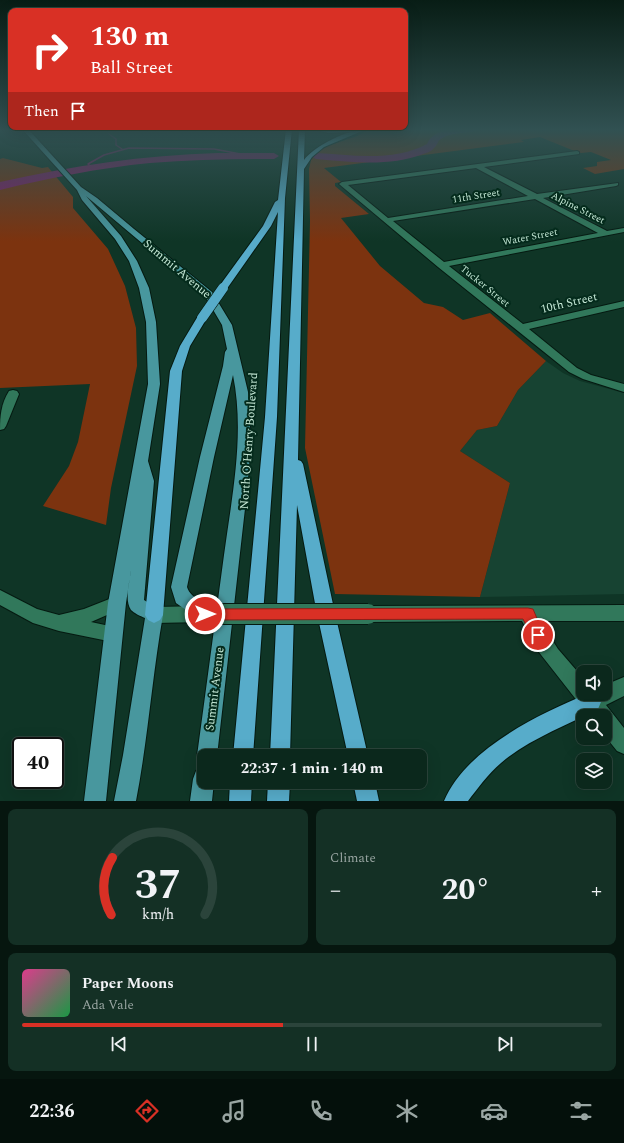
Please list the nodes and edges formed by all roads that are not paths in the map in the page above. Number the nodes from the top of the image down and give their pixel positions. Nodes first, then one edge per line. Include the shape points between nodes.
1 (59, 166) edge
2 (285, 166) edge
3 (300, 166) edge
4 (303, 166) edge
5 (474, 166) edge
6 (477, 166) edge
7 (300, 170) junction
8 (616, 184) dead end
9 (79, 188) junction
10 (536, 197) junction
11 (282, 198) junction
12 (387, 220) junction
13 (624, 230) edge
14 (607, 234) junction
15 (441, 265) junction
16 (624, 304) edge
17 (520, 328) junction
18 (231, 339) junction
19 (624, 388) edge
20 (13, 394) dead end
21 (0, 426) edge
22 (292, 442) junction
23 (141, 460) junction
24 (0, 597) edge
25 (117, 603) junction
26 (624, 613) edge
27 (205, 614) junction
28 (528, 614) junction
29 (154, 615) junction
30 (60, 623) junction
31 (113, 634) junction
32 (576, 684) edge
33 (624, 686) edge
34 (612, 691) edge
35 (590, 701) edge
36 (612, 729) edge
37 (624, 744) edge
38 (208, 749) edge
39 (244, 749) edge
40 (280, 749) edge
41 (356, 749) edge
42 (203, 789) edge
43 (241, 789) edge
44 (279, 789) edge
45 (365, 789) edge
46 (95, 801) edge
47 (125, 801) edge
48 (201, 801) edge
49 (240, 801) edge
50 (278, 801) edge
51 (368, 801) edge
52 (455, 801) edge

1 - 9 main road, Summit Avenue
2 - 11 highway, North O'Henry Boulevard
3 - 7 highway
4 - 7 highway
5 - 12 street, Tucker Street via 342,184
6 - 10 street, Alpine Street
7 - 22 highway
8 - 10 street, 11th Street
9 - 18 main road, Summit Avenue via 209,294 227,325
9 - 23 main road, Summit Avenue via 84,199 122,244 133,261 144,288 151,322 154,384
10 - 12 street, 11th Street
10 - 14 street, Alpine Street
11 - 29 highway, bridge via 267,226 202,318 185,346 176,372
11 - 39 highway, North O'Henry Boulevard via 271,417
12 - 15 street, Tucker Street
13 - 14 street, Water Street
14 - 15 street, Water Street
15 - 17 street, Tucker Street
16 - 17 street, 10th Street
17 - 19 street, Tucker Street via 573,370
18 - 27 main road via 229,366 179,587 182,598
18 - 38 main road, Summit Avenue via 242,392 244,444
20 - 21 street
22 - 40 highway
22 - 41 highway via 324,609
23 - 25 main road, Summit Avenue
23 - 29 main road via 147,481 136,600 138,605
24 - 30 street via 33,615
25 - 30 street
25 - 31 main road, Summit Avenue
26 - 28 street
27 - 28 street, bridge
27 - 29 street
28 - 32 street via 542,642
29 - 47 main road via 147,648 133,766
30 - 31 street
31 - 46 main road, Summit Avenue
33 - 34 street
35 - 52 highway via 513,742 494,756 472,776
36 - 37 street
42 - 48 main road
43 - 49 highway
44 - 50 highway
45 - 51 highway

